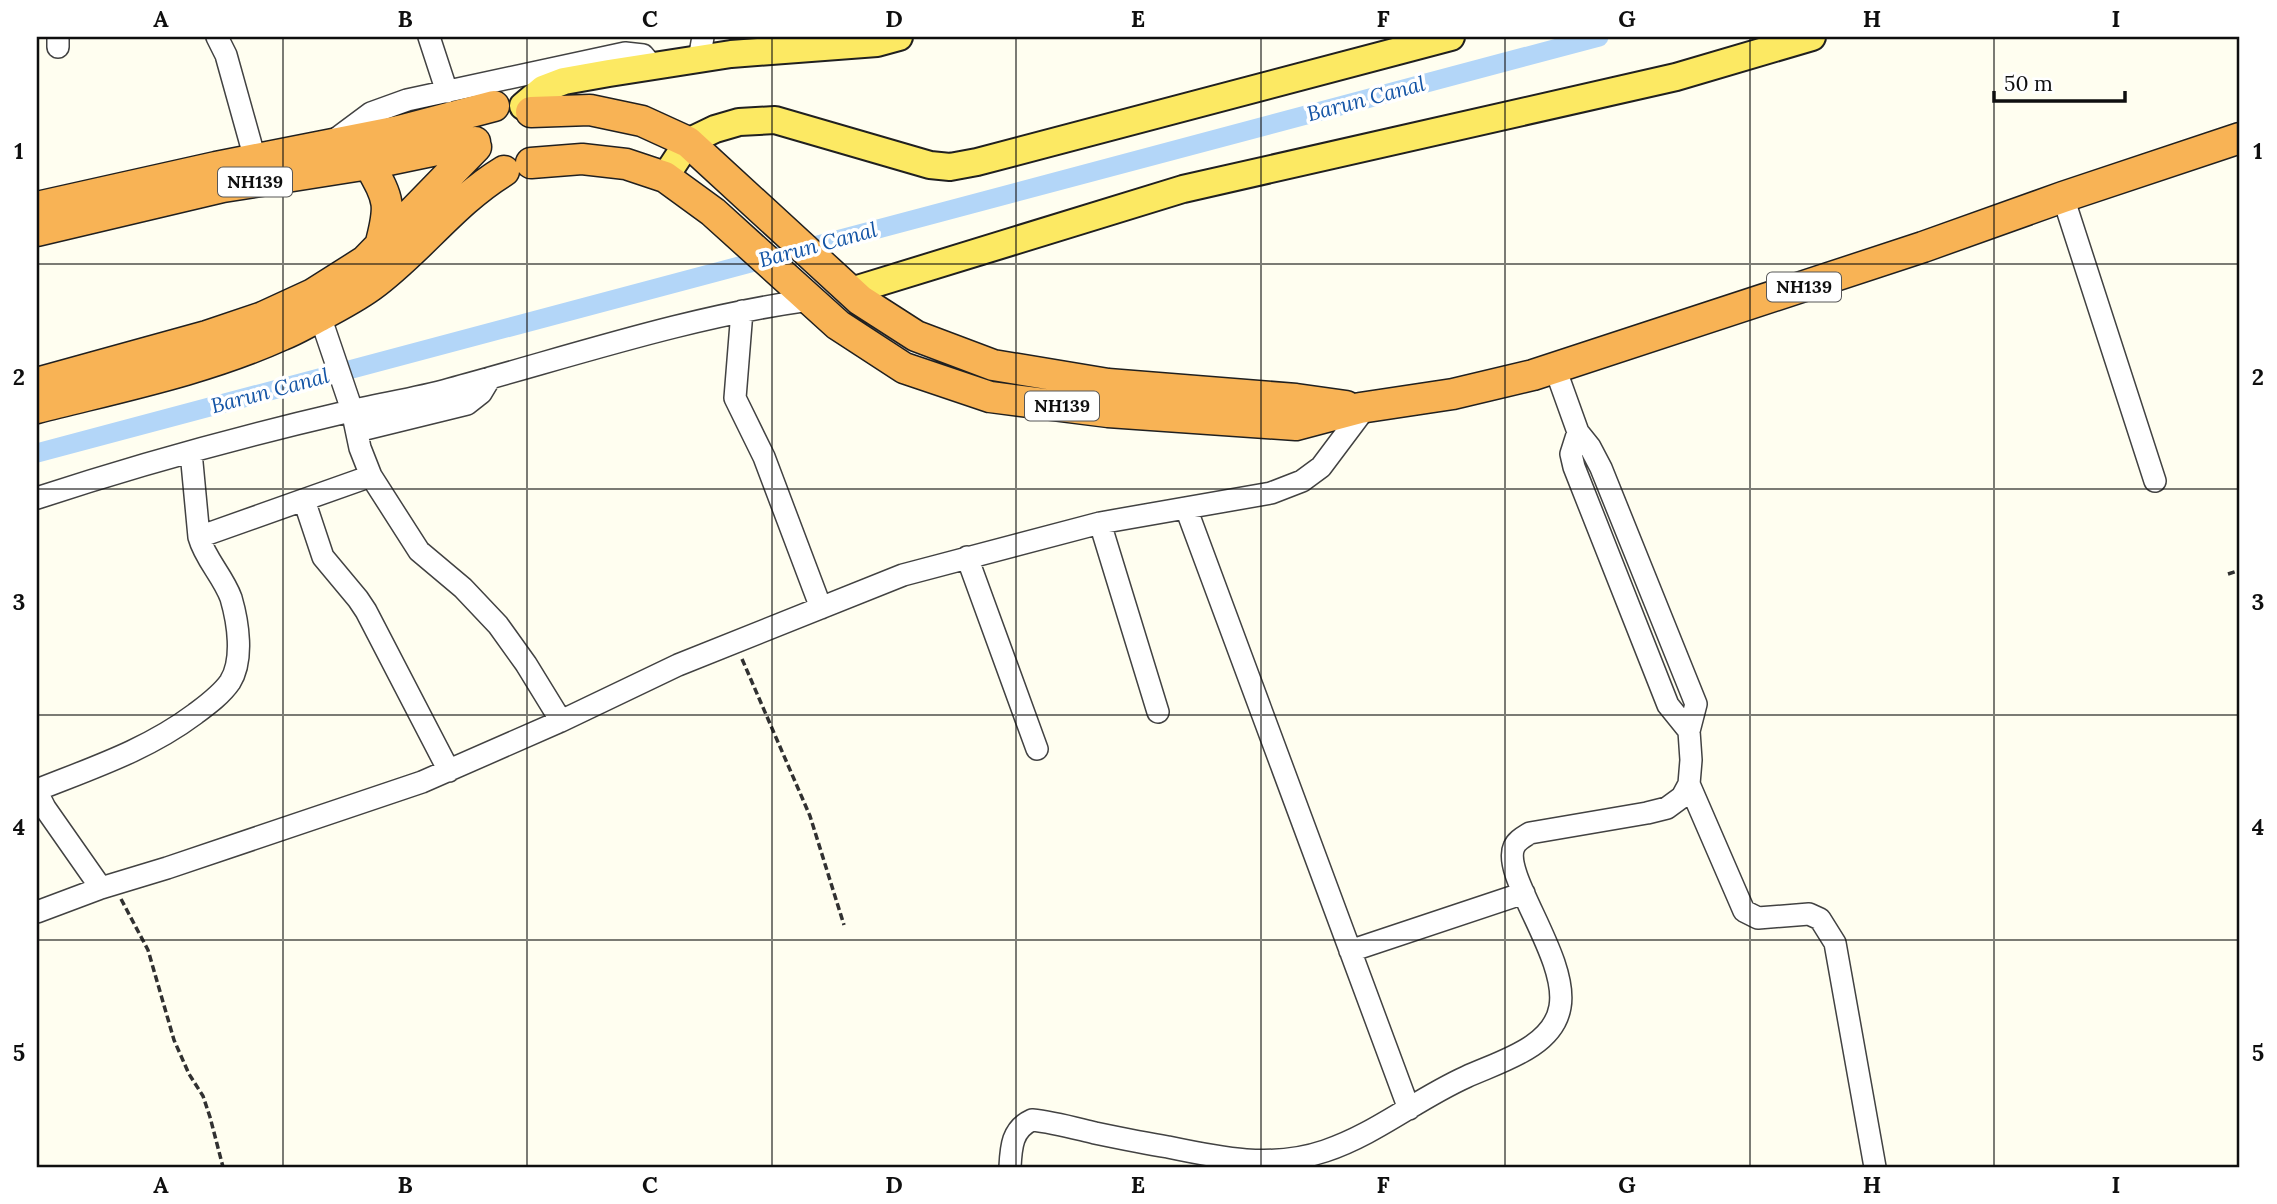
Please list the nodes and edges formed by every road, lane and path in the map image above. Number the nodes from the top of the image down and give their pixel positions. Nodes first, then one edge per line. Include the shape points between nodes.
1 (217, 37) edge
2 (429, 37) edge
3 (899, 37) edge
4 (1451, 37) edge
5 (1812, 37) edge
6 (701, 48) edge
7 (653, 67) junction
8 (447, 92) junction
9 (516, 108) junction
10 (2240, 138) edge
11 (688, 142) junction
12 (328, 145) junction
13 (475, 145) junction
14 (255, 159) junction
15 (369, 164) junction
16 (518, 167) junction
17 (665, 177) junction
18 (2063, 197) junction
19 (37, 208) edge
20 (37, 231) edge
21 (380, 247) junction
22 (842, 282) junction
23 (801, 293) junction
24 (742, 311) junction
25 (320, 316) junction
26 (1555, 368) junction
27 (37, 383) edge
28 (37, 408) edge
29 (1363, 408) junction
30 (355, 421) junction
31 (191, 452) junction
32 (371, 477) junction
33 (2155, 481) dead end
34 (37, 498) edge
35 (304, 500) junction
36 (1186, 508) junction
37 (1100, 523) junction
38 (199, 537) junction
39 (967, 557) junction
40 (2240, 570) edge
41 (2228, 573) dead end
42 (821, 608) junction
43 (734, 642) junction
44 (1158, 712) dead end
45 (561, 721) junction
46 (1037, 749) dead end
47 (449, 771) junction
48 (1689, 784) junction
49 (37, 791) edge
50 (107, 886) junction
51 (1524, 893) junction
52 (37, 912) edge
53 (844, 925) dead end
54 (1350, 951) junction
55 (1409, 1109) junction
56 (223, 1167) edge
57 (1010, 1167) edge
58 (1875, 1167) edge

1 - 14 street
2 - 8 street
3 - 6 main road via 877,43 731,54
4 - 11 main road via 950,167 910,161 775,120 739,122
5 - 22 main road via 1676,77 1183,189
6 - 7 main road
7 - 8 street via 643,55 625,53
7 - 9 main road via 564,82 543,89
8 - 12 street via 371,113
9 - 11 highway, NH139 via 590,110 642,121
9 - 12 highway, NH139
9 - 13 highway via 480,119
9 - 16 highway via 541,127 543,137 541,147
10 - 18 highway, NH139
11 - 17 main road
11 - 22 highway, NH139
12 - 14 highway, NH139
13 - 15 highway, NH139
13 - 16 highway via 487,163
13 - 21 highway
14 - 19 highway, NH139
15 - 20 highway, NH139 via 223,187
15 - 21 highway via 387,204
16 - 17 highway, NH139 via 582,159 626,164
16 - 25 highway via 484,183 370,287
17 - 23 highway, NH139 via 713,212
18 - 26 highway, NH139
18 - 33 street
21 - 27 highway via 313,294 263,317
22 - 29 highway, NH139 via 860,300 916,336 993,365 1108,384
23 - 24 street
23 - 29 highway, NH139 via 838,325 904,368 990,397 1108,412 1296,425
24 - 30 street via 603,345
24 - 42 street via 735,398 764,457
25 - 28 highway via 200,365
25 - 30 street
26 - 29 highway, NH139 via 1453,394
26 - 48 street via 1578,432 1601,468 1696,705 1689,731
29 - 36 street via 1321,467 1302,481 1271,493
30 - 31 street
30 - 32 street
31 - 34 street
31 - 38 street
32 - 35 street
32 - 45 street via 419,551 498,625
35 - 38 street
35 - 47 street via 323,557 366,611
36 - 37 street
36 - 54 street
37 - 39 street
37 - 44 street
38 - 49 street via 231,599 238,649 230,681 208,705 144,746
39 - 42 street via 903,575
39 - 46 street
40 - 41 path
42 - 43 street
43 - 45 street
43 - 53 path via 810,816
45 - 47 street
47 - 50 street
48 - 51 street via 1682,797 1667,808 1530,833 1514,847 1512,858
48 - 58 street via 1744,911 1758,919 1810,914 1820,919 1835,943
49 - 50 street via 45,808
50 - 52 street
50 - 56 path via 148,950 179,1053 203,1096
51 - 54 street
51 - 55 street via 1558,974 1560,1010 1550,1029 1537,1043
54 - 55 street
55 - 57 street via 1323,1152 1266,1162 1032,1120 1022,1124 1015,1135

